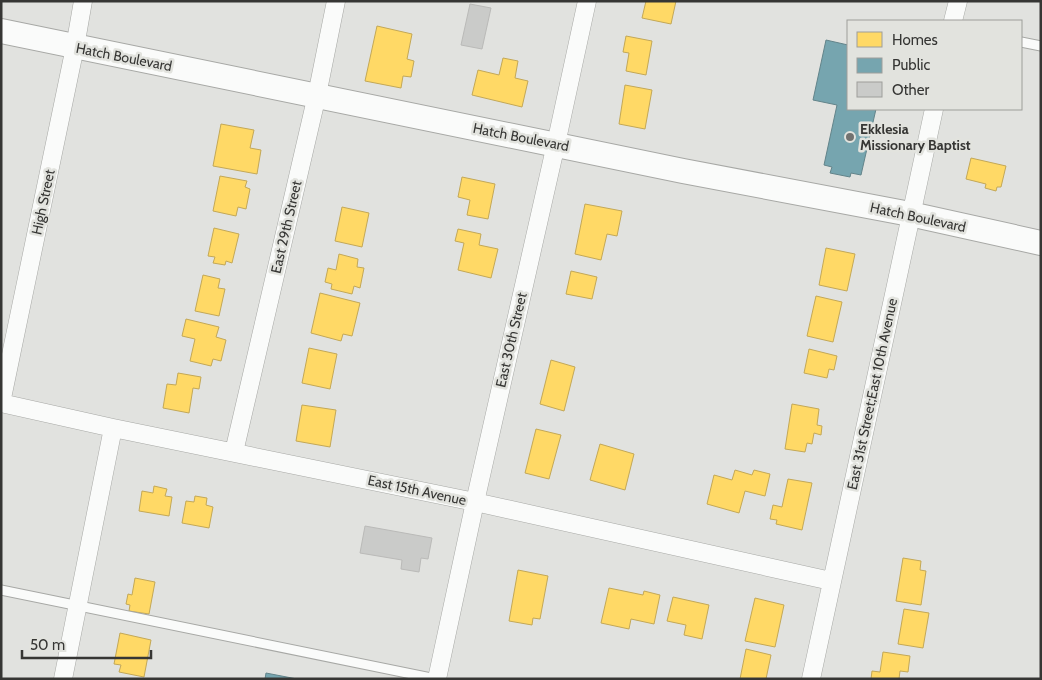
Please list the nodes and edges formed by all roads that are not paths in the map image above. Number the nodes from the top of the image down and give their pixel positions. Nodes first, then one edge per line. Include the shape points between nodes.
1 (83, 1) edge
2 (336, 1) edge
3 (587, 1) edge
4 (958, 1) edge
5 (953, 20) edge
6 (1, 31) edge
7 (1022, 42) edge
8 (1041, 46) edge
9 (75, 47) junction
10 (317, 95) junction
11 (934, 110) edge
12 (556, 144) junction
13 (910, 214) junction
14 (1041, 243) edge
15 (1, 403) edge
16 (113, 428) junction
17 (234, 452) junction
18 (475, 502) junction
19 (831, 581) junction
20 (1, 590) edge
21 (78, 606) junction
22 (63, 679) edge
23 (437, 679) edge
24 (811, 679) edge

1 - 9 street, High Street
2 - 10 street, East 29th Street
3 - 12 street, East 30th Street
4 - 5 street
6 - 9 main road, Hatch Boulevard
7 - 8 lane
9 - 10 main road, Hatch Boulevard
9 - 15 street, High Street
10 - 12 main road, Hatch Boulevard
10 - 17 street, East 29th Street
11 - 13 street, East 31st Street;East 10th Avenue
12 - 13 main road, Hatch Boulevard
12 - 18 street, East 30th Street
13 - 14 main road, Hatch Boulevard
13 - 19 street, East 31st Street;East 10th Avenue
15 - 16 street, East 15th Avenue
16 - 17 street, East 15th Avenue
16 - 21 street
17 - 18 street, East 15th Avenue
18 - 19 street, East 15th Avenue
18 - 23 street, East 30th Street
19 - 24 street, East 31st Street;East 10th Avenue
20 - 21 lane
21 - 22 street
21 - 23 lane

